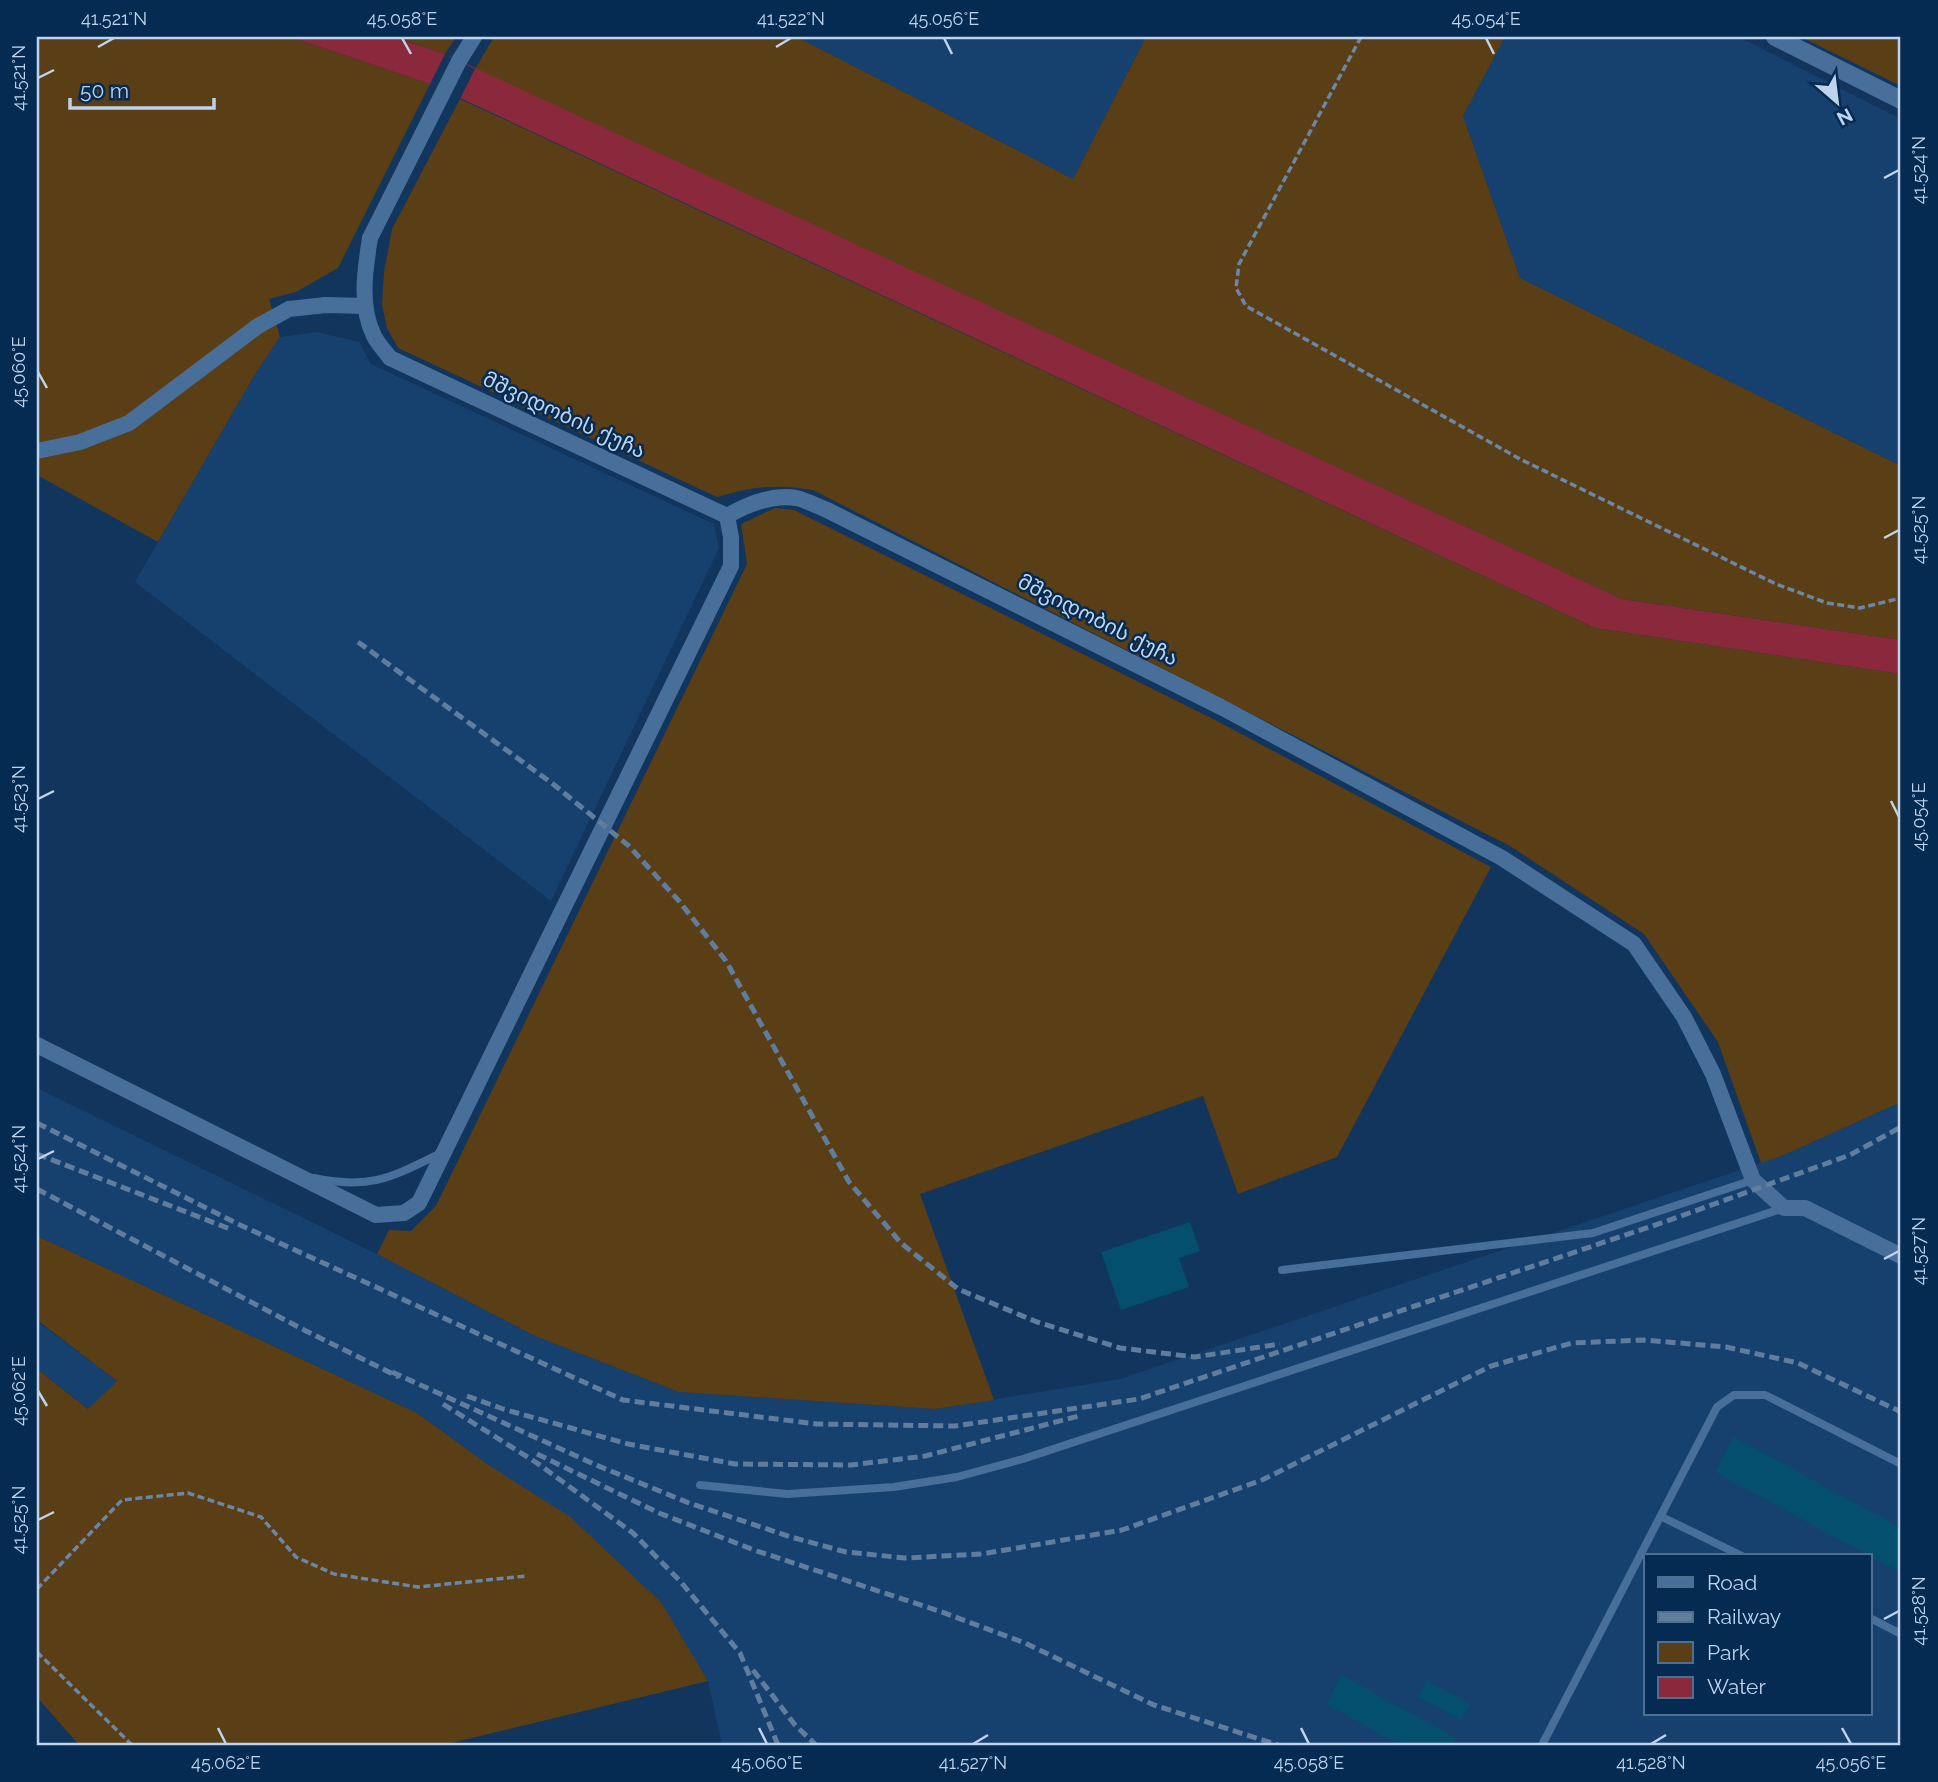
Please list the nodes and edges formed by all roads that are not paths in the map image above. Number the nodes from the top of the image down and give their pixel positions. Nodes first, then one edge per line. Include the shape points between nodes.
1 (474, 37) edge
2 (1775, 37) edge
3 (1901, 100) edge
4 (365, 306) junction
5 (37, 451) edge
6 (727, 516) junction
7 (37, 1045) edge
8 (444, 1152) junction
9 (296, 1175) junction
10 (1753, 1180) junction
11 (1784, 1208) junction
12 (1901, 1256) edge
13 (1282, 1270) dead end
14 (1901, 1464) edge
15 (701, 1485) dead end
16 (1662, 1517) junction
17 (1738, 1554) edge
18 (1871, 1619) edge
19 (1901, 1634) edge
20 (1542, 1745) edge

1 - 4 street, მშვიდობის ქუჩა via 370,238
2 - 3 main road
4 - 5 street via 289,309 258,326 129,423 80,442
4 - 6 street, მშვიდობის ქუჩა via 374,337 390,358
6 - 8 street via 731,566
6 - 10 street, მშვიდობის ქუჩა via 746,505 777,499 796,498 827,510 1221,707 1502,858 1634,944 1684,1017 1713,1074
7 - 9 street
8 - 9 lane via 368,1184
8 - 9 street via 419,1203 404,1213 376,1215
10 - 11 street, მშვიდობის ქუჩა
10 - 13 lane via 1593,1234
11 - 12 street via 1805,1208
11 - 15 lane via 1037,1455 957,1477 894,1487 787,1494
14 - 16 lane via 1765,1395 1734,1395 1717,1407
16 - 17 lane
16 - 20 lane
18 - 19 lane

